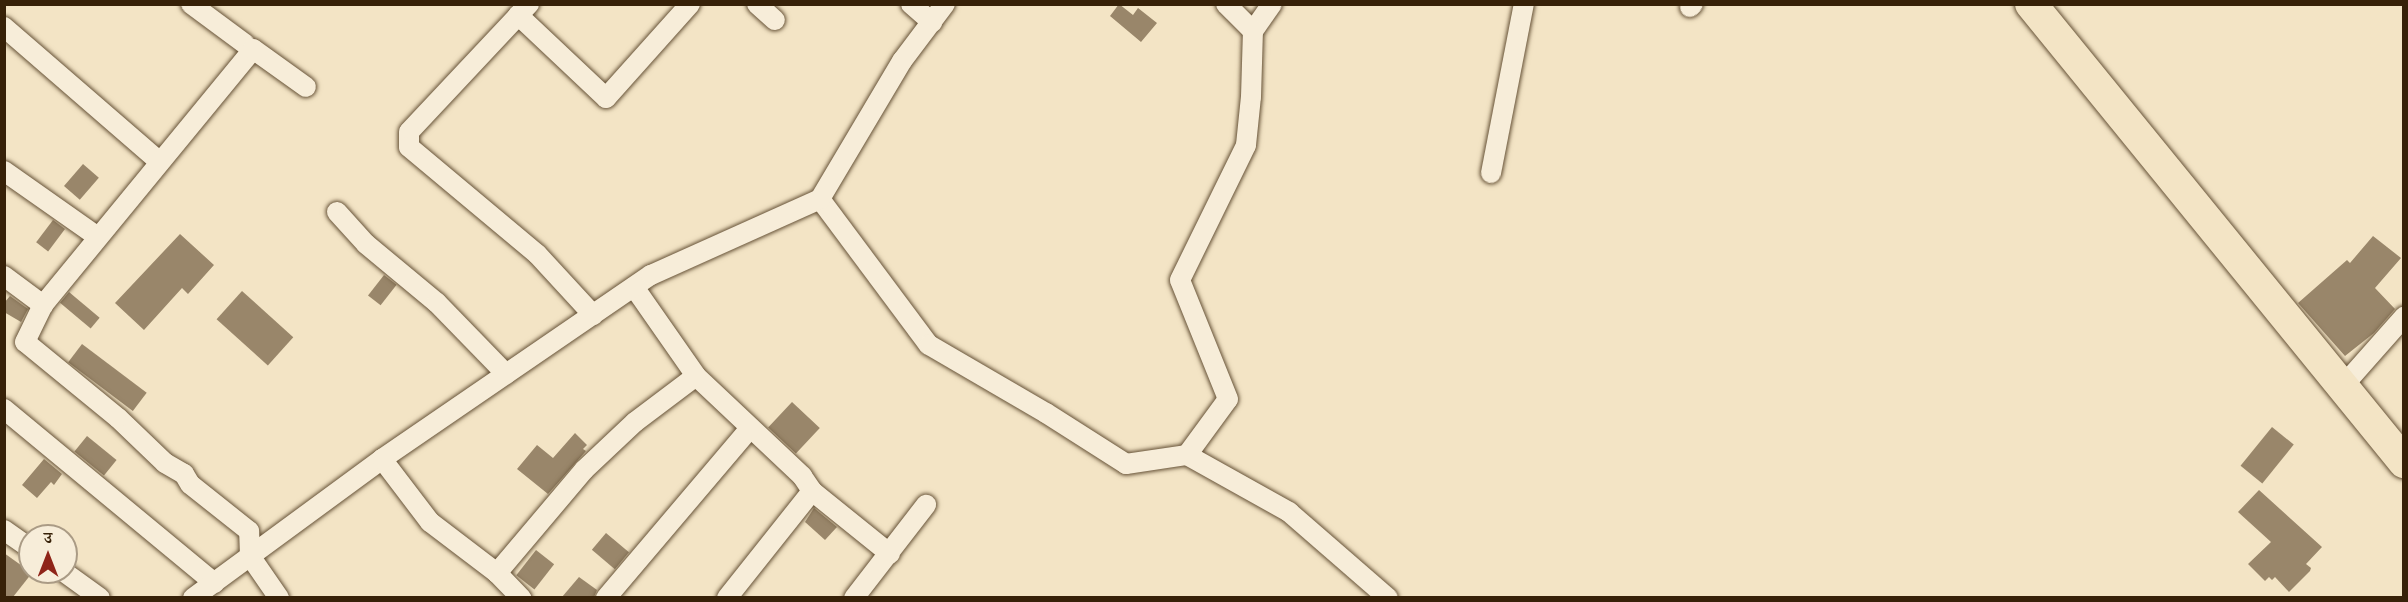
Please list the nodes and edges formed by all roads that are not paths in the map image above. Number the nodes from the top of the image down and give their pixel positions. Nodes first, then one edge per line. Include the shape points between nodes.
1 (191, 4) edge
2 (690, 4) edge
3 (757, 4) edge
4 (911, 4) edge
5 (945, 4) edge
6 (1226, 4) edge
7 (1272, 4) edge
8 (1524, 4) edge
9 (2031, 4) edge
10 (524, 10) edge
11 (774, 20) dead end
12 (932, 22) junction
13 (4, 27) edge
14 (1253, 31) junction
15 (245, 44) dead end
16 (306, 87) dead end
17 (160, 162) junction
18 (4, 171) edge
19 (1491, 173) dead end
20 (820, 199) junction
21 (337, 212) dead end
22 (98, 237) junction
23 (4, 276) edge
24 (634, 287) junction
25 (43, 305) junction
26 (593, 315) junction
27 (2403, 317) edge
28 (506, 374) junction
29 (696, 376) junction
30 (2342, 387) junction
31 (4, 410) edge
32 (750, 428) junction
33 (1187, 455) junction
34 (382, 459) junction
35 (2403, 462) edge
36 (812, 491) junction
37 (926, 505) dead end
38 (4, 530) edge
39 (18, 540) edge
40 (890, 554) junction
41 (250, 556) junction
42 (497, 573) junction
43 (78, 582) edge
44 (214, 583) junction
45 (100, 597) edge
46 (193, 597) edge
47 (279, 597) edge
48 (521, 597) edge
49 (606, 597) edge
50 (727, 597) edge
51 (854, 597) edge
52 (1388, 597) edge

1 - 15 street
2 - 10 street via 606,98
3 - 11 street
4 - 12 street
5 - 12 street
6 - 14 street
7 - 14 street
8 - 19 street
9 - 30 main road
10 - 26 street via 409,132 409,147 537,254
12 - 20 street via 902,61
13 - 17 street
14 - 33 street via 1246,145 1180,280 1228,399
16 - 17 street via 253,49
17 - 22 street
18 - 22 street
20 - 24 street via 651,275
20 - 33 street via 929,345 1126,464
21 - 28 street via 366,244 437,303
22 - 25 street
23 - 25 street
24 - 26 street
24 - 29 street
25 - 41 street via 25,342 249,531
26 - 28 street
27 - 30 street
28 - 34 street
29 - 32 street
29 - 42 street via 635,422 584,470
30 - 35 main road
31 - 44 street
32 - 36 street via 802,476
32 - 49 street
33 - 52 street via 1289,512
34 - 41 street
34 - 42 street via 430,522
36 - 40 street
36 - 50 street
37 - 40 street
38 - 39 street
40 - 51 street
41 - 44 street
41 - 47 street
42 - 48 street
43 - 45 street
44 - 46 street

